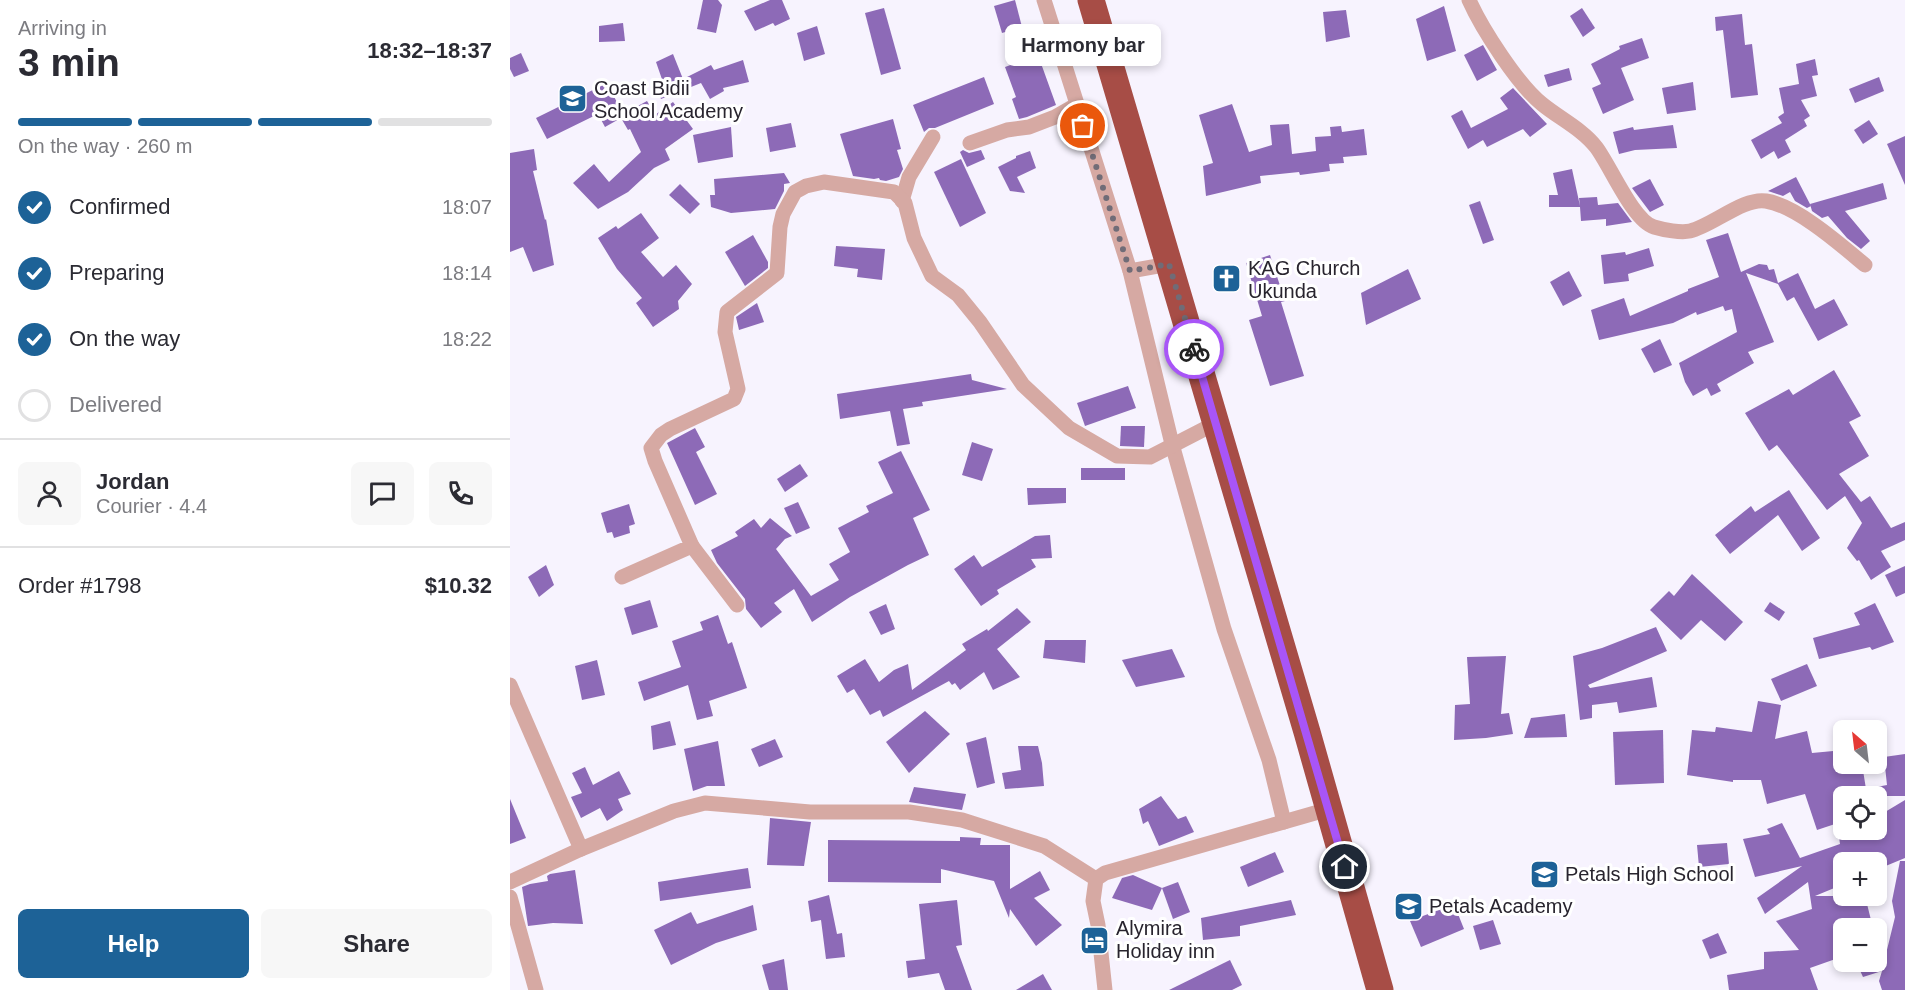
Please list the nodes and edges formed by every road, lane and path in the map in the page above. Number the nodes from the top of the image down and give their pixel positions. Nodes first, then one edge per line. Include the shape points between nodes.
1 (1044, 0) edge
2 (1091, 0) edge
3 (1469, 0) edge
4 (1076, 105) junction
5 (933, 137) dead end
6 (970, 143) dead end
7 (902, 201) junction
8 (1169, 264) junction
9 (1865, 265) dead end
10 (1130, 271) junction
11 (1216, 423) junction
12 (1172, 444) junction
13 (692, 546) junction
14 (622, 577) dead end
15 (737, 605) dead end
16 (510, 685) edge
17 (1329, 809) junction
18 (1284, 822) junction
19 (581, 849) junction
20 (1096, 879) junction
21 (510, 882) edge
22 (510, 897) edge
23 (536, 990) edge
24 (1105, 990) edge
25 (1380, 990) edge

1 - 4 street
2 - 8 highway
3 - 9 street via 1512,71 1540,103 1595,146 1640,217 1652,227 1690,231 1745,205 1765,200 1819,227
4 - 6 street via 1029,127
4 - 10 street
5 - 7 street via 909,177
7 - 12 street via 932,276 958,295 1023,385 1069,428 1117,456 1150,458
7 - 13 street via 894,192 824,182 806,186 791,197 780,227 777,273 727,312 724,332 738,390 734,399 670,429 651,448
8 - 10 street
8 - 11 highway
10 - 12 street
11 - 12 street
11 - 17 highway
12 - 18 street via 1224,629 1269,760
13 - 14 street
13 - 15 street
16 - 19 street
17 - 18 street
17 - 25 highway
18 - 20 street
19 - 20 street via 674,811 705,803 810,812 909,812 962,820 1044,846
19 - 21 street
20 - 24 street via 1093,901
22 - 23 street

